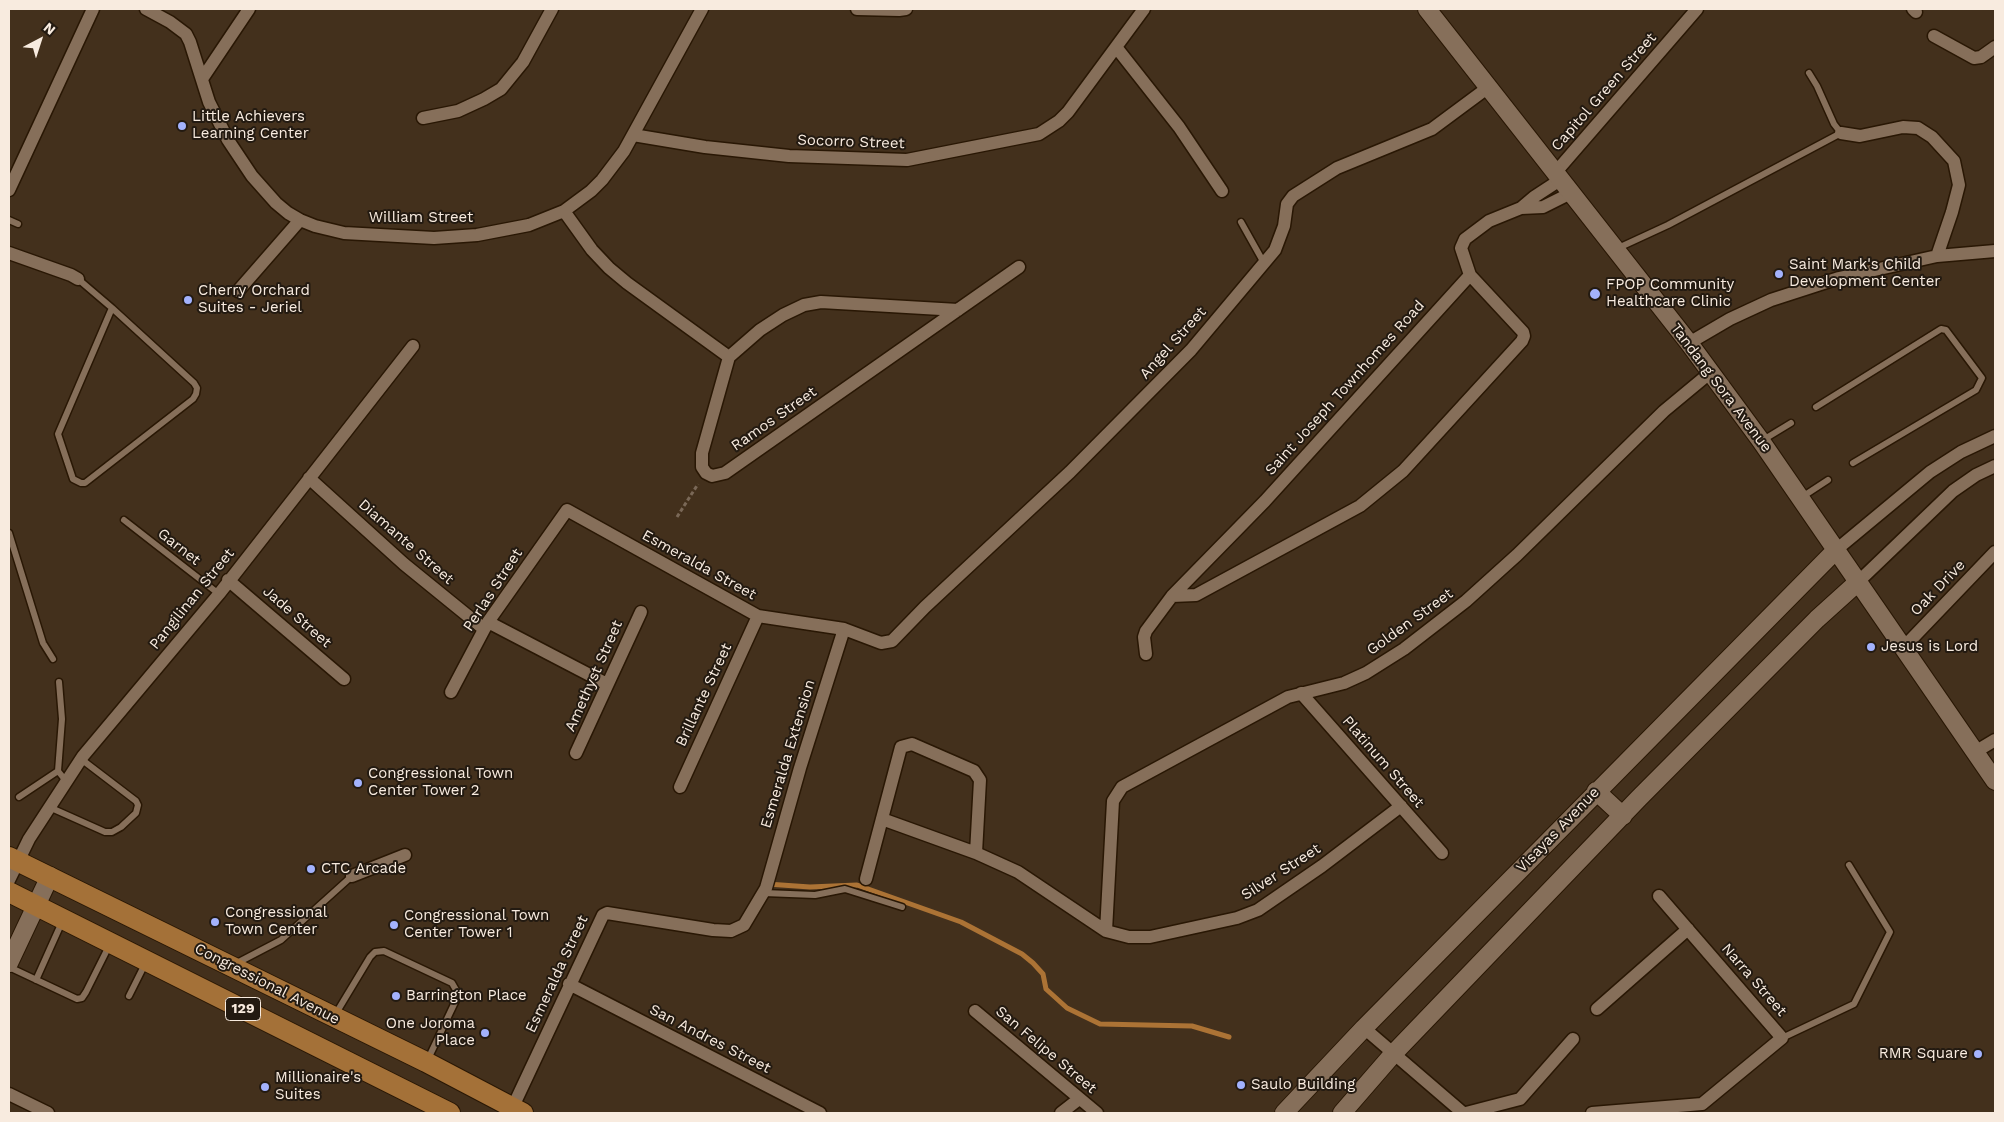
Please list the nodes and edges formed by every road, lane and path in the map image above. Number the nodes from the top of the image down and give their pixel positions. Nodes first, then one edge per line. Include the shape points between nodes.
1 (92, 9) edge
2 (146, 9) edge
3 (249, 9) edge
4 (552, 9) edge
5 (702, 9) edge
6 (857, 9) edge
7 (906, 9) edge
8 (1144, 9) edge
9 (1428, 9) edge
10 (1696, 9) edge
11 (1934, 36) dead end
12 (1116, 47) junction
13 (1995, 47) edge
14 (1809, 74) dead end
15 (202, 78) junction
16 (1490, 86) junction
17 (423, 118) dead end
18 (1841, 132) junction
19 (633, 135) junction
20 (1562, 182) junction
21 (9, 190) edge
22 (1222, 191) dead end
23 (564, 211) junction
24 (9, 220) edge
25 (300, 220) junction
26 (1241, 222) dead end
27 (18, 224) dead end
28 (1615, 249) junction
29 (1995, 251) edge
30 (9, 253) edge
31 (1936, 256) junction
32 (1264, 263) junction
33 (1019, 268) dead end
34 (1470, 275) junction
35 (78, 279) joint
36 (238, 291) dead end
37 (112, 308) junction
38 (958, 310) junction
39 (1688, 343) junction
40 (413, 346) dead end
41 (729, 357) junction
42 (1711, 372) junction
43 (1816, 407) dead end
44 (1790, 423) dead end
45 (1995, 436) edge
46 (1762, 441) junction
47 (1853, 463) dead end
48 (1995, 466) edge
49 (706, 473) junction
50 (309, 478) junction
51 (1828, 480) dead end
52 (1800, 498) junction
53 (567, 510) joint
54 (677, 517) dead end
55 (124, 520) dead end
56 (9, 533) edge
57 (1836, 550) junction
58 (1995, 552) edge
59 (228, 580) junction
60 (1858, 582) junction
61 (218, 594) junction
62 (1172, 596) junction
63 (640, 612) dead end
64 (758, 616) junction
65 (486, 626) junction
66 (844, 629) junction
67 (881, 643) joint
68 (1904, 647) junction
69 (1146, 654) dead end
70 (53, 659) dead end
71 (344, 679) dead end
72 (59, 682) dead end
73 (607, 684) junction
74 (451, 692) dead end
75 (1301, 693) junction
76 (1987, 747) edge
77 (576, 753) dead end
78 (81, 759) junction
79 (62, 776) junction
80 (1995, 781) edge
81 (680, 786) dead end
82 (1596, 791) junction
83 (20, 797) dead end
84 (1400, 806) junction
85 (49, 807) junction
86 (1623, 816) junction
87 (882, 819) junction
88 (976, 853) junction
89 (1442, 853) dead end
90 (405, 854) dead end
91 (13, 858) edge
92 (1849, 865) dead end
93 (50, 876) junction
94 (352, 876) joint
95 (866, 879) dead end
96 (9, 880) edge
97 (764, 891) junction
98 (9, 892) edge
99 (1659, 896) dead end
100 (36, 905) junction
101 (902, 908) dead end
102 (64, 919) junction
103 (1688, 929) junction
104 (1106, 931) junction
105 (110, 942) junction
106 (147, 961) junction
107 (9, 965) edge
108 (231, 966) junction
109 (36, 980) junction
110 (569, 984) junction
111 (129, 996) dead end
112 (1597, 1008) dead end
113 (975, 1011) dead end
114 (333, 1017) junction
115 (1364, 1028) junction
116 (1782, 1038) junction
117 (1573, 1039) dead end
118 (1394, 1053) junction
119 (426, 1062) junction
120 (9, 1094) edge
121 (1079, 1098) junction
122 (1703, 1108) edge
123 (515, 1111) edge
124 (48, 1113) edge
125 (450, 1113) edge
126 (820, 1113) edge
127 (1061, 1113) edge
128 (1097, 1113) edge
129 (1284, 1113) edge
130 (1342, 1113) edge
131 (1464, 1113) edge
132 (1592, 1113) edge

1 - 21 street
2 - 15 street, William Street via 186,34
3 - 15 street
4 - 17 street via 524,62 500,89 458,110
5 - 19 street, William Street
6 - 7 street
8 - 12 street, Socorro Street
9 - 16 main road, Tandang Sora Avenue
10 - 20 street, Capitol Green Street
11 - 13 street via 1974,58
12 - 19 street, Socorro Street via 1068,112 1039,134 907,160 789,156
12 - 22 street via 1179,127
14 - 18 lane
15 - 25 street, William Street via 228,140 252,176 276,202
16 - 20 main road, Tandang Sora Avenue
16 - 32 street, Angel Street via 1432,129 1337,168 1293,196 1287,204 1284,226 1275,250
18 - 28 lane via 1668,225
18 - 31 street via 1860,136 1903,127 1918,128 1932,137 1954,161 1959,185
19 - 23 street, William Street via 602,180
20 - 28 main road, Tandang Sora Avenue
20 - 34 street via 1543,207 1521,208 1489,221 1465,239 1461,248
23 - 25 street, William Street via 512,230 434,238 344,233
23 - 41 street via 592,250 615,273
24 - 27 lane
25 - 36 street
26 - 32 lane
28 - 39 main road, Tandang Sora Avenue
29 - 31 street
30 - 35 street
31 - 39 street via 1839,278 1771,300
32 - 67 street, Angel Street via 1191,350 1084,459 895,639
33 - 38 street, Ramos Street
34 - 62 street, Saint Joseph Townhomes Road via 1265,501
34 - 62 street via 1524,336 1403,471 1360,506 1196,594
35 - 37 lane
37 - 37 lane via 58,434 73,479 81,484 196,394 194,383
38 - 41 street via 821,302 804,305 760,330
38 - 49 street, Ramos Street via 725,473 712,476
39 - 42 main road, Tandang Sora Avenue
40 - 50 street, Pangilinan Street
41 - 49 street, Ramos Street via 702,453 702,467
42 - 46 main road, Tandang Sora Avenue
42 - 75 street, Golden Street via 1664,411 1517,556 1404,650 1344,683
43 - 47 lane via 1941,329 1946,330 1982,378 1976,390
44 - 46 lane
45 - 57 street via 1930,472
46 - 52 main road, Tandang Sora Avenue
48 - 60 street via 1953,491
49 - 54 path
50 - 59 street, Pangilinan Street
50 - 65 street, Diamante Street via 404,564
51 - 52 lane
52 - 57 main road, Tandang Sora Avenue
53 - 64 street, Esmeralda Street
53 - 65 street, Perlas Street
55 - 61 lane, Garnet
56 - 70 lane via 43,643
57 - 60 main road, Tandang Sora Avenue
57 - 82 main road, Visayas Avenue
58 - 68 street, Oak Drive
59 - 61 street, Pangilinan Street
59 - 71 street, Jade Street
60 - 68 main road, Tandang Sora Avenue
60 - 86 main road via 1743,692
61 - 78 street, Pangilinan Street
62 - 69 street, Saint Joseph Townhomes Road via 1146,630
63 - 73 street, Amethyst Street
64 - 66 street, Esmeralda Street
64 - 81 street, Brillante Street
65 - 73 street, Diamante Street
65 - 74 street, Perlas Street
66 - 67 street, Esmeralda Street
66 - 97 street, Esmeralda Extension
68 - 76 main road, Tandang Sora Avenue
72 - 79 lane
73 - 77 street, Amethyst Street
75 - 84 street, Platinum Street
75 - 104 street, Golden Street via 1288,697 1122,787 1113,801
76 - 80 main road, Tandang Sora Avenue
78 - 79 street, Pangilinan Street
78 - 85 lane via 136,801 136,813 112,832 104,832
79 - 83 lane
79 - 85 street, Pangilinan Street
82 - 86 main road
82 - 115 main road, Visayas Avenue
84 - 89 street, Platinum Street
84 - 104 street, Silver Street via 1258,910 1150,937 1129,937
85 - 91 street, Pangilinan Street
86 - 118 main road
87 - 88 street, Silver Street
87 - 88 street via 901,747 912,744 974,771 980,780
87 - 95 street
88 - 104 street, Silver Street via 1018,872
90 - 94 street
91 - 93 main road, Congressional Avenue / 129
91 - 96 street, Pangilinan Street
92 - 116 lane via 1890,932 1854,1004
93 - 100 main road
93 - 108 main road, Congressional Avenue / 129
94 - 108 lane via 281,940
97 - 101 lane via 816,895 845,888
97 - 110 street, Esmeralda Street via 744,925 731,931 607,913 603,915
98 - 100 main road, 129
99 - 103 street, Narra Street
100 - 102 main road, 129
100 - 107 main road
102 - 105 main road, 129
102 - 109 lane
103 - 112 street
103 - 116 street, Narra Street
105 - 106 main road, 129
105 - 109 lane via 82,998 77,999
106 - 111 lane
106 - 125 main road, 129
107 - 109 lane
108 - 114 main road, Congressional Avenue / 129
110 - 123 street, Esmeralda Street
110 - 126 street, San Andres Street
113 - 121 street, San Felipe Street
114 - 119 main road, Congressional Avenue / 129
114 - 119 lane via 375,952 384,951 452,983 456,998
115 - 118 street
115 - 129 main road, Visayas Avenue
116 - 122 street, Narra Street
117 - 131 street via 1520,1099
118 - 130 main road
118 - 131 street
119 - 123 main road, Congressional Avenue / 129
120 - 124 street
121 - 127 street
121 - 128 street, San Felipe Street
122 - 132 street, Narra Street

